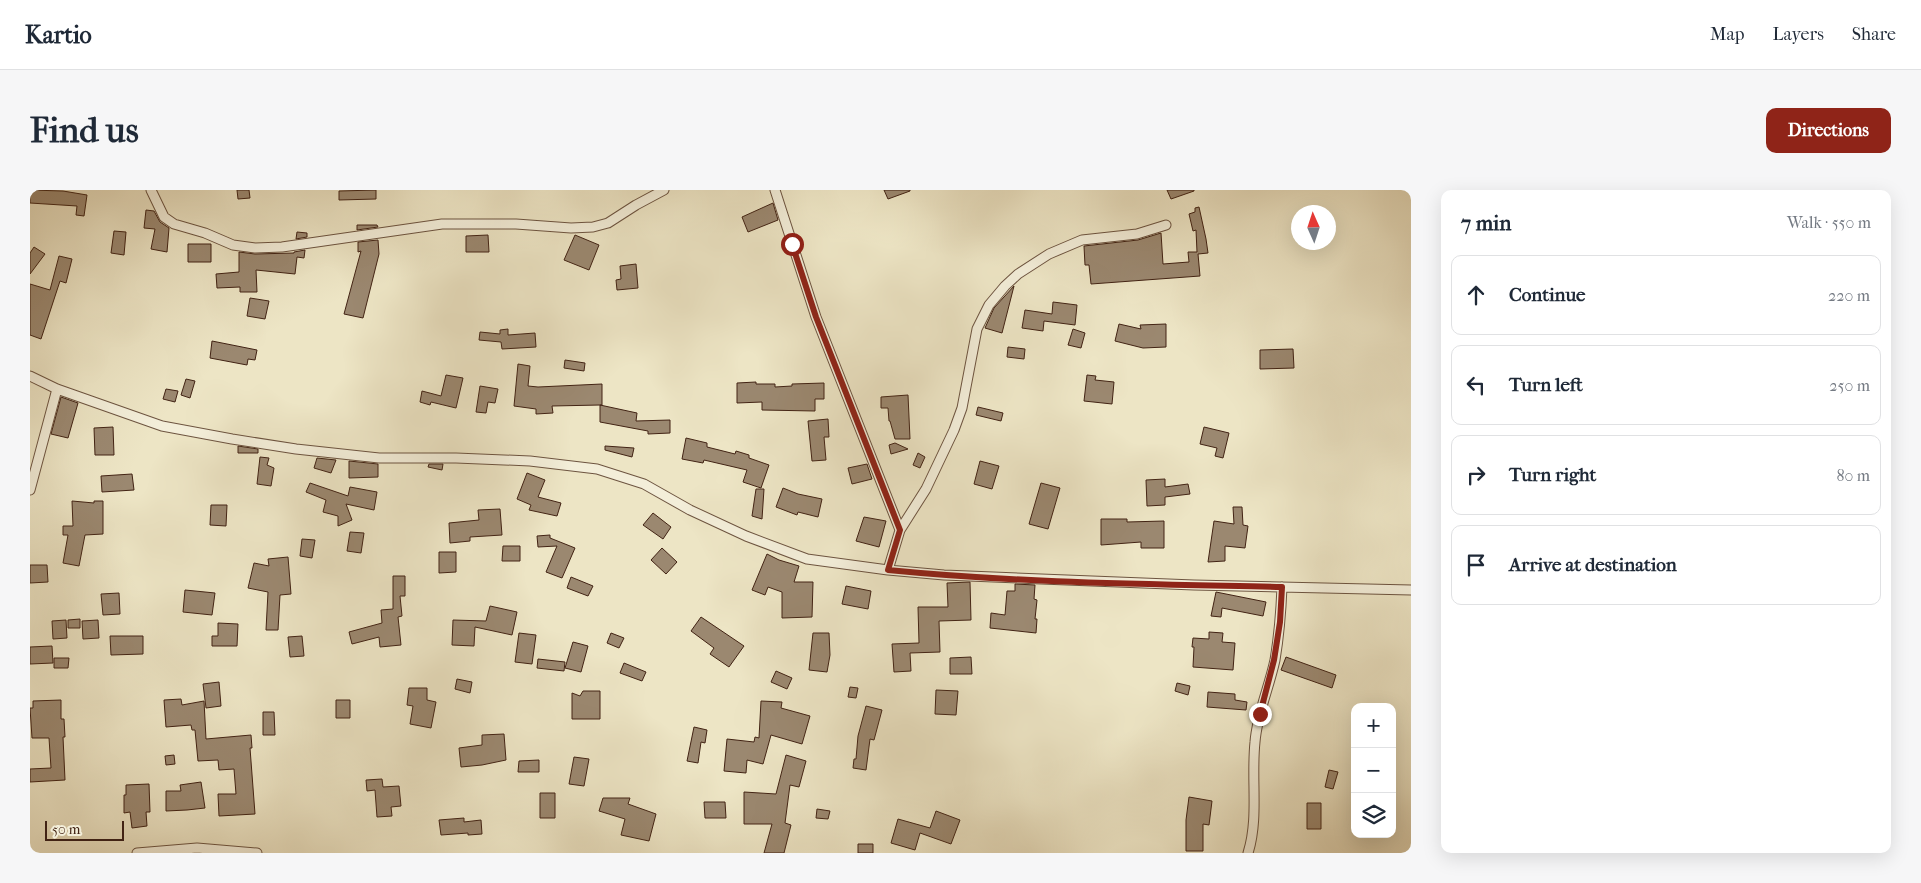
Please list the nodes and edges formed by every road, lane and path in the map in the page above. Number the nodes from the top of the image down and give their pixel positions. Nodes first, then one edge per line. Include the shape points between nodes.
1 (151, 190) edge
2 (664, 190) edge
3 (774, 190) edge
4 (1166, 225) dead end
5 (30, 376) edge
6 (57, 389) junction
7 (30, 490) edge
8 (900, 530) junction
9 (888, 570) junction
10 (1282, 587) junction
11 (1411, 590) edge
12 (137, 853) edge
13 (257, 853) edge
14 (1248, 853) edge

1 - 2 street via 164,217 174,224 233,245 255,248 442,224 593,228 608,223
3 - 8 street via 816,317
4 - 8 street via 1137,234 1082,240 1049,254 1018,274 989,304 977,329 962,408 926,489
5 - 6 street
6 - 7 street
6 - 9 street via 162,426 296,449 379,458 530,461 597,469 644,484 746,536 808,559
8 - 9 street
9 - 10 street via 1057,580
10 - 11 street
10 - 14 street via 1274,660 1255,741 1254,828
12 - 13 street via 197,848

